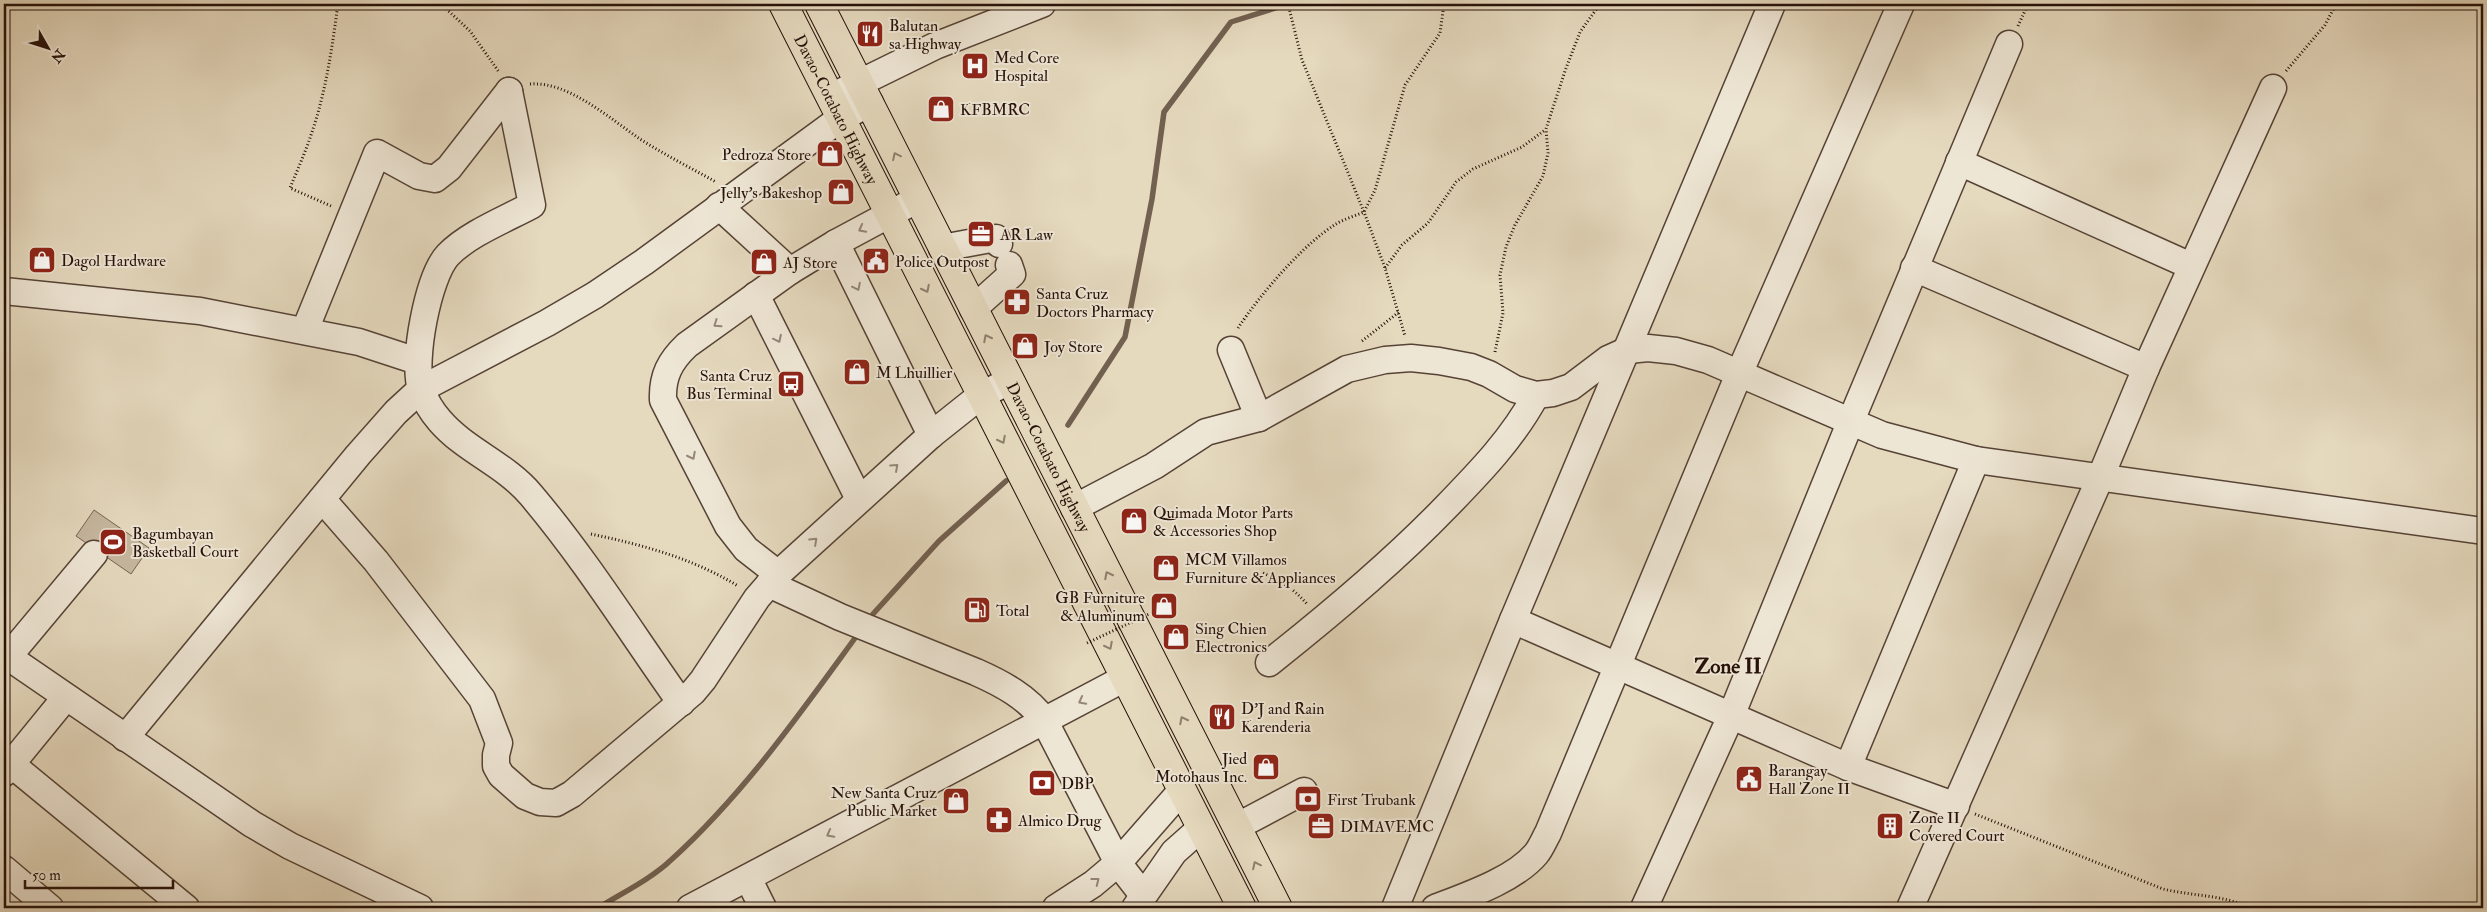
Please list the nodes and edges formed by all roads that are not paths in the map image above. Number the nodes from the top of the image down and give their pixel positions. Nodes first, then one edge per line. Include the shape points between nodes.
1 (783, 4) edge
2 (819, 4) edge
3 (1042, 4) edge
4 (1772, 4) edge
5 (1901, 4) edge
6 (2009, 44) dead end
7 (2273, 88) road end
8 (865, 93) junction
9 (836, 107) junction
10 (1959, 162) junction
11 (918, 199) junction
12 (727, 200) junction
13 (889, 214) junction
14 (836, 243) junction
15 (942, 248) junction
16 (2192, 266) junction
17 (1914, 268) junction
18 (790, 271) junction
19 (4, 291) edge
20 (756, 295) junction
21 (973, 309) junction
22 (305, 330) junction
23 (1230, 350) road end
24 (1628, 350) junction
25 (417, 361) junction
26 (2146, 368) junction
27 (1739, 374) junction
28 (1009, 381) junction
29 (421, 389) junction
30 (1536, 395) junction
31 (980, 396) junction
32 (1259, 418) junction
33 (1850, 422) junction
34 (930, 435) junction
35 (1976, 460) junction
36 (2102, 476) junction
37 (322, 499) junction
38 (859, 499) junction
39 (1074, 508) junction
40 (2483, 531) edge
41 (94, 554) dead end
42 (768, 585) junction
43 (1513, 620) junction
44 (6, 656) edge
45 (1154, 663) junction
46 (1269, 663) dead end
47 (1617, 666) junction
48 (1125, 678) junction
49 (66, 697) junction
50 (681, 703) junction
51 (1731, 716) junction
52 (1044, 720) junction
53 (125, 738) junction
54 (1848, 767) junction
55 (7, 769) edge
56 (1211, 774) junction
57 (1182, 790) junction
58 (1304, 791) dead end
59 (1956, 806) junction
60 (1238, 826) junction
61 (1202, 828) junction
62 (1118, 863) junction
63 (4, 869) edge
64 (748, 878) junction
65 (1139, 902) edge
66 (50, 908) edge
67 (186, 908) edge
68 (420, 908) edge
69 (690, 908) edge
70 (763, 908) edge
71 (1056, 908) edge
72 (1242, 908) edge
73 (1278, 908) edge
74 (1394, 908) edge
75 (1435, 908) edge
76 (1644, 908) edge
77 (1910, 908) edge

1 - 9 highway, Davao-Cotabato Highway
2 - 8 highway, Davao-Cotabato Highway
3 - 8 street via 935,46
4 - 24 street
5 - 27 street
6 - 10 street
7 - 16 street
8 - 9 street
11 -> 8 highway, Davao-Cotabato Highway
9 - 12 street
9 - 13 highway, Davao-Cotabato Highway
10 - 16 street
10 - 17 street
11 - 13 street
11 - 15 highway, Davao-Cotabato Highway
12 - 18 street
12 - 29 street via 595,295
13 -> 14 street
13 -> 31 highway, Davao-Cotabato Highway
14 - 18 street
14 -> 34 street
15 - 21 highway, Davao-Cotabato Highway
15 - 21 street via 996,238 1012,274
16 - 26 street
17 - 26 street
17 - 33 street
18 - 20 street
19 - 22 street via 200,311
20 -> 38 street
20 -> 42 street via 687,345 667,370 662,386 663,400 728,526
28 -> 21 highway, Davao-Cotabato Highway
22 - 25 street via 359,342
22 - 25 street via 378,153 419,176 435,179 449,168 509,91 532,205 458,245 446,256 432,283
23 - 32 street
24 - 27 street via 1676,351 1708,360
24 - 30 street via 1608,359 1570,386
24 - 43 street
25 - 29 street
26 - 36 street
27 - 33 street
27 - 47 street
28 - 31 street
28 - 39 highway, Davao-Cotabato Highway
29 - 37 street via 396,412
29 - 50 street via 441,422 510,473 529,493 556,526
30 - 32 street via 1515,389 1471,367 1411,358 1385,360 1347,369
30 - 46 street via 1502,447 1470,482 1377,574
31 - 34 street
31 -> 48 highway, Davao-Cotabato Highway
32 - 39 street via 1206,432 1154,466
33 - 35 street via 1926,448
33 - 51 street
38 -> 34 street
35 - 36 street via 2055,473
35 - 54 street
36 - 40 street
36 - 59 street
37 - 50 street via 376,562 482,700 499,743 496,766 508,783 525,796 540,802 556,803 572,794
37 - 53 street
42 -> 38 street
45 -> 39 highway, Davao-Cotabato Highway
41 - 44 street
42 - 50 street via 703,680
42 - 52 street via 996,681 1034,706
43 - 47 street
43 - 74 street
44 - 49 street
45 - 48 highway
56 -> 45 highway, Davao-Cotabato Highway
47 - 51 street
47 - 75 street via 1537,853 1520,868 1474,893
48 -> 52 street
48 - 57 highway, Davao-Cotabato Highway
49 - 53 street
49 - 55 street
51 - 54 street
51 - 76 street
52 - 62 street
52 -> 64 street
53 - 68 street via 290,846
54 - 59 street
55 - 67 street
56 - 57 highway
56 - 60 highway, Davao-Cotabato Highway
57 - 61 highway, Davao-Cotabato Highway
57 - 62 street
58 - 60 street
59 - 77 street
73 -> 60 highway, Davao-Cotabato Highway
61 - 65 street via 1174,852
61 - 72 highway, Davao-Cotabato Highway
62 - 65 street
71 -> 62 street via 1094,884
63 - 66 street
64 - 69 street
64 - 70 street

